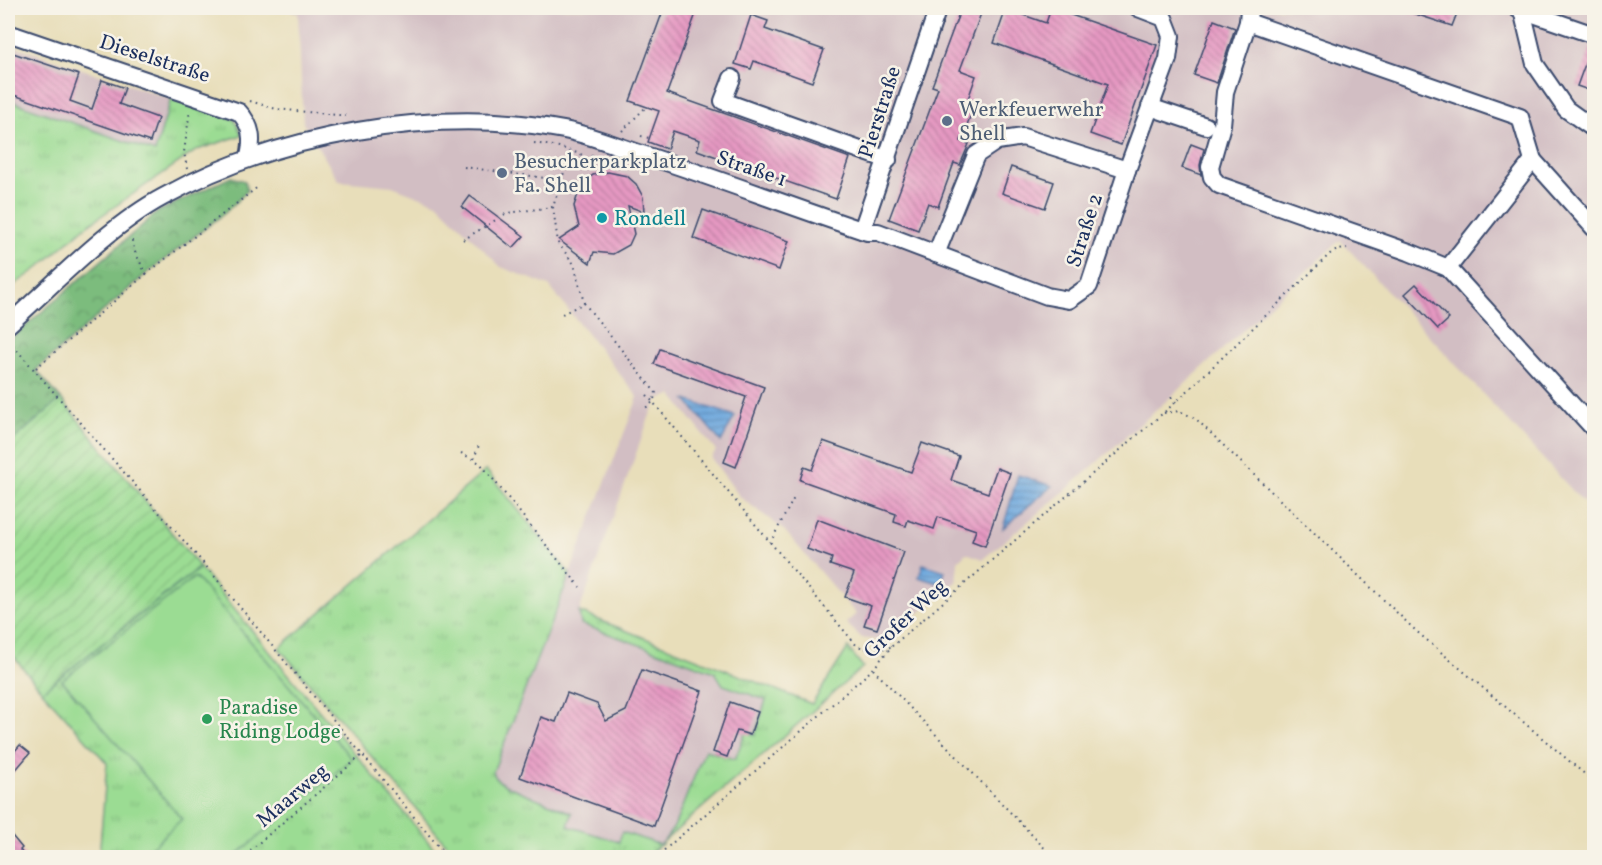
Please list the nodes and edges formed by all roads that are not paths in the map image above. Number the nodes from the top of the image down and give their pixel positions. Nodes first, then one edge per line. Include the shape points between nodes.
1 (938, 8) edge
2 (1138, 8) edge
3 (1519, 9) edge
4 (1248, 15) edge
5 (8, 33) edge
6 (1594, 35) edge
7 (732, 78) dead end
8 (1150, 107) junction
9 (1206, 126) dead end
10 (1594, 129) edge
11 (249, 157) junction
12 (888, 160) junction
13 (1533, 160) junction
14 (1127, 170) junction
15 (1594, 228) edge
16 (862, 230) junction
17 (936, 254) junction
18 (1448, 268) junction
19 (8, 325) edge
20 (1594, 429) edge

1 - 12 street, Pierstraße
2 - 8 street, Straße 2 via 1164,18 1171,36 1168,59
3 - 6 street
3 - 10 street via 1535,64 1566,110
4 - 13 street via 1520,117
4 - 18 street via 1225,92 1222,125 1210,166 1212,177 1219,185
5 - 11 street, Dieselstraße via 239,112 249,122
7 - 12 street via 723,101
8 - 9 street
8 - 14 street, Straße 2
11 - 16 street, Straße 1 via 414,124 483,122 553,129 626,149
11 - 19 street, Straße 1 via 163,197 125,222
12 - 16 street, Pierstraße
13 - 15 street
13 - 18 street
14 - 17 street via 1023,137 997,141 975,155
14 - 17 street, Straße 2 via 1089,286 1069,300 1047,296
16 - 17 street, Straße 2 via 878,232
18 - 20 street

